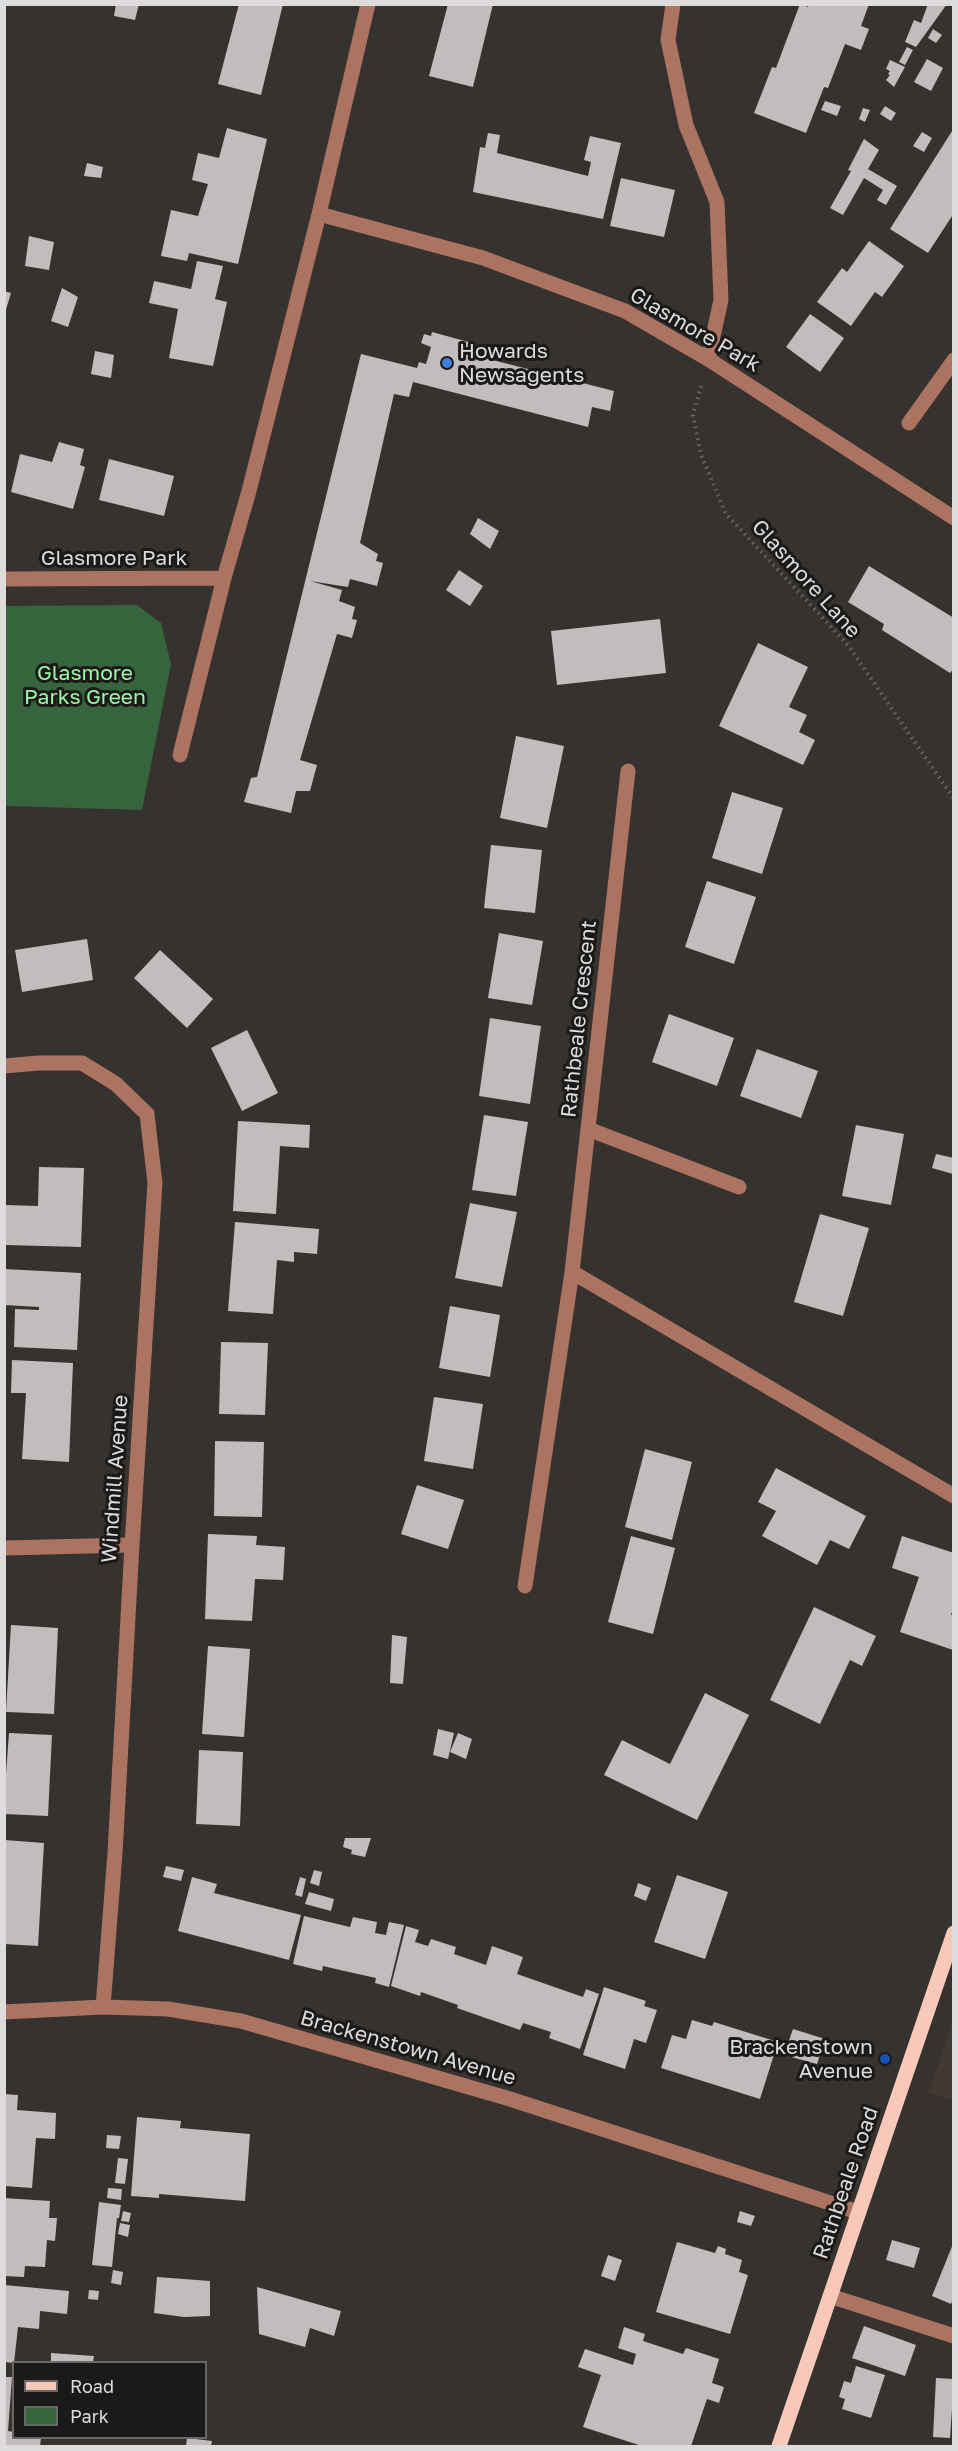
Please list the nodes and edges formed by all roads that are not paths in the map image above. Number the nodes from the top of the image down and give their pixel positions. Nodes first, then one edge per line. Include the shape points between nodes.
1 (368, 4) edge
2 (673, 4) edge
3 (319, 214) junction
4 (708, 359) junction
5 (954, 360) edge
6 (909, 423) dead end
7 (954, 518) edge
8 (224, 578) junction
9 (4, 579) edge
10 (180, 755) dead end
11 (628, 771) dead end
12 (4, 1066) edge
13 (588, 1129) junction
14 (739, 1187) dead end
15 (572, 1272) junction
16 (954, 1496) edge
17 (132, 1545) junction
18 (4, 1548) edge
19 (525, 1586) dead end
20 (954, 1933) edge
21 (103, 2007) junction
22 (4, 2012) edge
23 (858, 2212) junction
24 (830, 2296) junction
25 (954, 2336) edge
26 (779, 2446) edge

1 - 3 street
2 - 4 street via 668,40 686,125 717,202 721,300
3 - 4 street, Glasmore Park via 483,258 625,311
3 - 8 street
4 - 7 street, Glasmore Park
5 - 6 street
8 - 9 street, Glasmore Park
8 - 10 street
11 - 13 street, Rathbeale Crescent
12 - 17 street, Windmill Avenue via 82,1063 116,1084 147,1114 155,1183
13 - 14 street
13 - 15 street, Rathbeale Crescent
15 - 16 street
15 - 19 street, Rathbeale Crescent
17 - 18 street
17 - 21 street, Windmill Avenue
20 - 23 main road, Rathbeale Road
21 - 22 street, Brackenstown Avenue
21 - 23 street, Brackenstown Avenue via 168,2009 241,2021 510,2099
23 - 24 main road, Rathbeale Road
24 - 25 street
24 - 26 main road, Rathbeale Road

